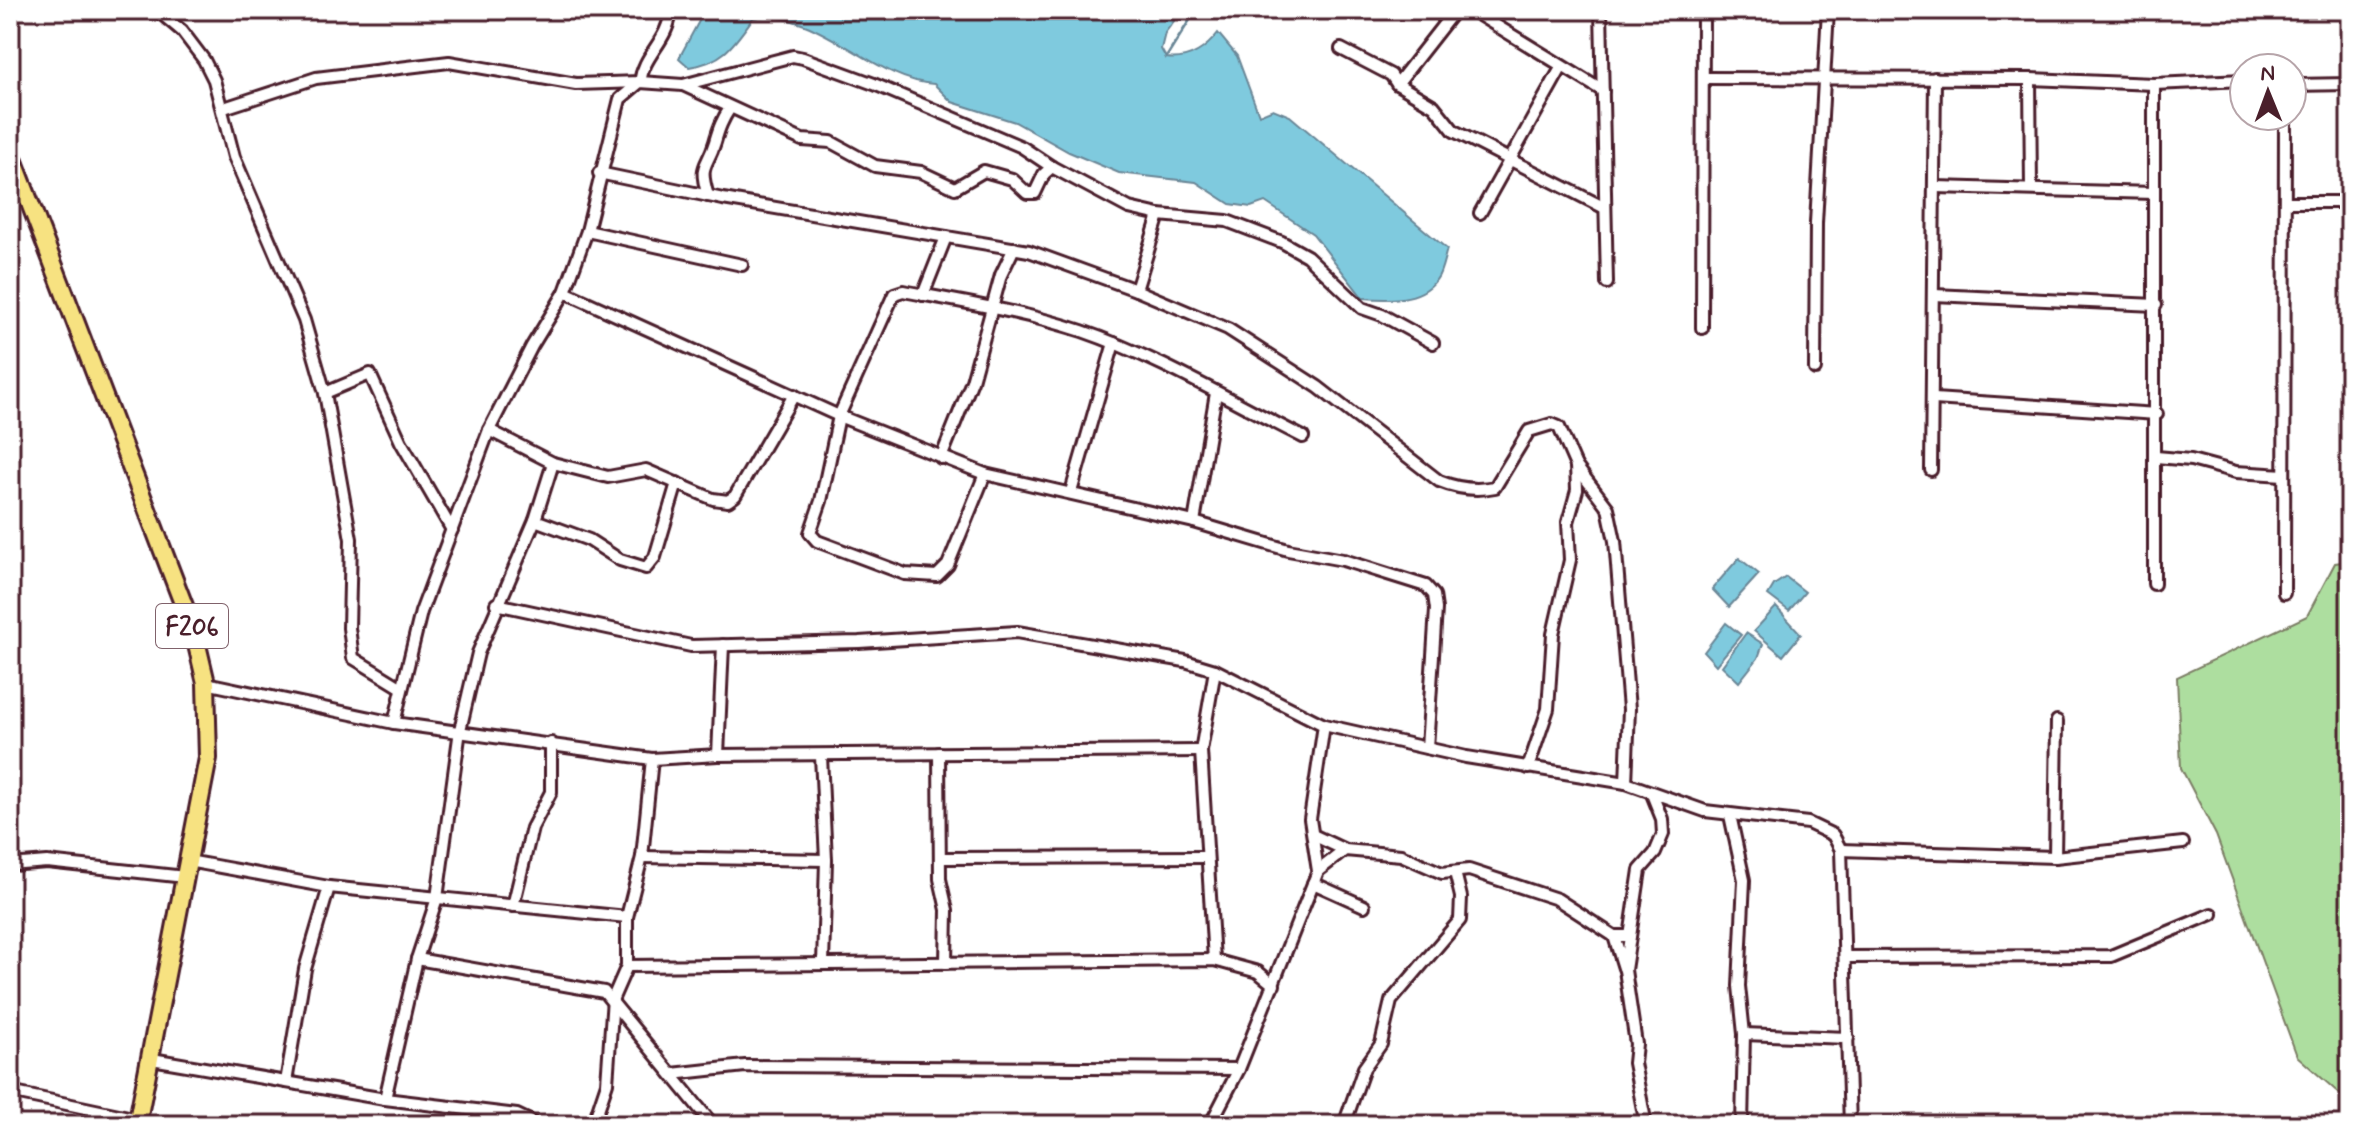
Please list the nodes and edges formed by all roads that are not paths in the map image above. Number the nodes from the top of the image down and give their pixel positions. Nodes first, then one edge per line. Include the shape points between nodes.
1 (671, 10) edge
2 (1455, 10) edge
3 (1471, 10) edge
4 (1601, 10) edge
5 (1703, 10) edge
6 (1828, 10) edge
7 (161, 11) edge
8 (1341, 49) dead end
9 (1561, 68) junction
10 (1822, 77) junction
11 (1703, 78) junction
12 (1935, 78) junction
13 (2030, 79) junction
14 (2228, 81) edge
15 (640, 82) junction
16 (1397, 84) junction
17 (2154, 84) junction
18 (2350, 84) edge
19 (683, 85) junction
20 (2308, 85) edge
21 (1603, 91) junction
22 (224, 108) junction
23 (730, 108) junction
24 (2285, 132) edge
25 (10, 151) edge
26 (1510, 161) junction
27 (1052, 167) junction
28 (599, 173) junction
29 (1936, 187) junction
30 (2031, 189) junction
31 (2154, 193) junction
32 (708, 196) junction
33 (2287, 202) junction
34 (2350, 202) edge
35 (1605, 208) junction
36 (1480, 213) dead end
37 (1159, 215) junction
38 (587, 231) junction
39 (946, 237) junction
40 (1014, 248) junction
41 (742, 265) dead end
42 (1607, 283) dead end
43 (1136, 290) junction
44 (565, 292) junction
45 (923, 295) junction
46 (1934, 295) junction
47 (2156, 305) junction
48 (992, 307) junction
49 (1702, 328) dead end
50 (1114, 343) junction
51 (1433, 343) dead end
52 (1815, 369) dead end
53 (325, 393) junction
54 (1216, 393) junction
55 (794, 395) junction
56 (1934, 399) junction
57 (2157, 414) junction
58 (839, 416) junction
59 (489, 430) junction
60 (1303, 437) dead end
61 (2156, 457) junction
62 (941, 458) junction
63 (553, 463) junction
64 (1576, 466) junction
65 (1931, 470) dead end
66 (985, 474) junction
67 (2284, 475) junction
68 (677, 483) junction
69 (1071, 492) junction
70 (535, 520) junction
71 (1194, 522) junction
72 (452, 530) junction
73 (2154, 584) dead end
74 (2284, 593) dead end
75 (496, 604) junction
76 (723, 645) junction
77 (1215, 670) junction
78 (206, 683) junction
79 (402, 688) junction
80 (2057, 721) dead end
81 (394, 723) junction
82 (1324, 725) junction
83 (460, 730) junction
84 (551, 743) junction
85 (1427, 748) junction
86 (1201, 751) junction
87 (939, 753) junction
88 (718, 755) junction
89 (821, 756) junction
90 (652, 759) junction
91 (1528, 768) junction
92 (1626, 783) junction
93 (1652, 794) junction
94 (1730, 815) junction
95 (1315, 836) junction
96 (2183, 843) dead end
97 (1345, 850) junction
98 (1841, 850) junction
99 (642, 857) junction
100 (1207, 857) junction
101 (2055, 857) junction
102 (941, 858) junction
103 (826, 860) junction
104 (10, 865) edge
105 (187, 869) junction
106 (1318, 871) junction
107 (1455, 872) junction
108 (1313, 883) junction
109 (329, 887) junction
110 (437, 898) junction
111 (513, 906) junction
112 (1364, 906) dead end
113 (2212, 914) dead end
114 (627, 917) junction
115 (1614, 936) junction
116 (1630, 936) junction
117 (1845, 957) junction
118 (417, 959) junction
119 (1214, 960) junction
120 (946, 963) junction
121 (823, 964) junction
122 (627, 966) junction
123 (1625, 970) junction
124 (1274, 985) junction
125 (613, 998) junction
126 (1744, 1034) junction
127 (1848, 1038) junction
128 (152, 1059) junction
129 (1239, 1069) junction
130 (672, 1074) junction
131 (286, 1082) junction
132 (10, 1092) edge
133 (385, 1099) junction
134 (137, 1122) edge
135 (538, 1125) edge
136 (593, 1125) edge
137 (713, 1125) edge
138 (1210, 1125) edge
139 (1344, 1125) edge
140 (1646, 1125) edge
141 (1742, 1125) edge
142 (1850, 1125) edge

1 - 15 street via 668,31 645,62
2 - 16 street
3 - 9 street
4 - 21 street
5 - 11 street
6 - 10 street
7 - 22 street via 204,60
8 - 16 street via 1391,75
9 - 21 street
9 - 26 street
10 - 11 street
10 - 12 street
10 - 52 street
11 - 49 street
12 - 13 street
12 - 29 street
13 - 17 street
13 - 30 street
14 - 17 street
15 - 19 street
15 - 22 street via 576,84 449,62 316,78
15 - 28 street via 620,99
16 - 26 street via 1434,106 1454,131
17 - 31 street
18 - 20 street
19 - 23 street
19 - 27 street via 793,56 803,58 1022,147
21 - 35 street
22 - 53 street via 234,157 304,320
23 - 27 street via 802,140 831,142 875,166 921,172 955,188 984,171 1035,193
23 - 32 street via 706,155 702,175
24 - 33 street
25 - 78 main road, F206 via 194,632
26 - 35 street
26 - 36 street
27 - 37 street via 1129,208
28 - 32 street
28 - 38 street
29 - 30 street
29 - 46 street
30 - 31 street
31 - 47 street
32 - 39 street
33 - 34 street
33 - 67 street
35 - 42 street
37 - 43 street
37 - 51 street via 1227,221 1282,242 1307,256 1362,308
38 - 41 street
38 - 44 street
39 - 40 street
39 - 45 street
40 - 43 street
40 - 48 street
43 - 64 street via 1228,329 1318,387 1451,486 1495,487 1529,431 1552,424 1559,427
44 - 55 street
44 - 59 street
45 - 48 street
45 - 58 street via 894,294
46 - 47 street
46 - 56 street
47 - 57 street
48 - 50 street
48 - 62 street via 972,381
50 - 54 street
50 - 69 street
53 - 72 street via 370,374 401,442
53 - 79 street via 351,539 353,658
54 - 60 street
54 - 71 street
55 - 58 street
55 - 68 street via 735,496 728,501 713,499
56 - 57 street
56 - 65 street
57 - 61 street
58 - 62 street
58 - 66 street via 810,533 817,541 905,574 937,576 948,565
59 - 63 street
59 - 72 street
61 - 67 street
61 - 73 street
62 - 66 street
63 - 68 street via 608,477 646,470
63 - 70 street
64 - 91 street via 1577,490 1568,522 1570,560 1553,634 1548,709
64 - 92 street via 1608,508 1615,541 1629,709
66 - 69 street
67 - 74 street
68 - 70 street via 655,557 646,568
69 - 71 street
70 - 75 street
71 - 85 street via 1426,586 1436,609
72 - 79 street via 421,612
75 - 76 street via 663,642
75 - 83 street
76 - 77 street via 1017,632
76 - 88 street
77 - 82 street
77 - 86 street
78 - 81 street
78 - 105 main road, F206 via 208,758
79 - 81 street
80 - 101 street
81 - 83 street
82 - 85 street
82 - 95 street via 1311,797
83 - 84 street
83 - 110 street
84 - 90 street
84 - 111 street via 551,792 532,828
85 - 91 street
86 - 87 street
86 - 100 street
87 - 89 street
87 - 102 street
88 - 89 street
88 - 90 street
89 - 103 street
90 - 99 street
91 - 92 street
92 - 93 street
93 - 94 street
93 - 116 street via 1663,834 1640,870
94 - 98 street via 1808,823 1833,835
94 - 126 street via 1744,880 1739,986
95 - 97 street
95 - 106 street
96 - 101 street
97 - 106 street
97 - 107 street via 1401,855 1442,873
98 - 101 street
98 - 117 street
99 - 103 street
99 - 114 street
100 - 102 street
100 - 119 street
102 - 120 street
103 - 121 street
104 - 105 street
105 - 109 street
105 - 128 main road, F206
106 - 108 street
107 - 115 street via 1469,870 1557,899
107 - 139 street via 1460,920 1391,1001 1381,1044 1364,1068
108 - 112 street
108 - 124 street
109 - 110 street
109 - 131 street via 305,969
110 - 111 street
110 - 118 street
111 - 114 street
113 - 117 street via 2111,956
114 - 122 street
115 - 116 street
115 - 123 street
116 - 123 street
117 - 127 street
118 - 125 street via 604,992
118 - 133 street
119 - 120 street
119 - 124 street via 1258,972
120 - 121 street
121 - 122 street
122 - 125 street
123 - 140 street via 1635,1074
124 - 129 street
125 - 130 street
125 - 136 street via 607,1083
126 - 127 street
126 - 141 street
127 - 142 street
128 - 131 street
128 - 134 main road, F206
129 - 130 street via 745,1066
129 - 138 street
130 - 137 street
131 - 133 street
132 - 134 street
133 - 135 street via 517,1115

